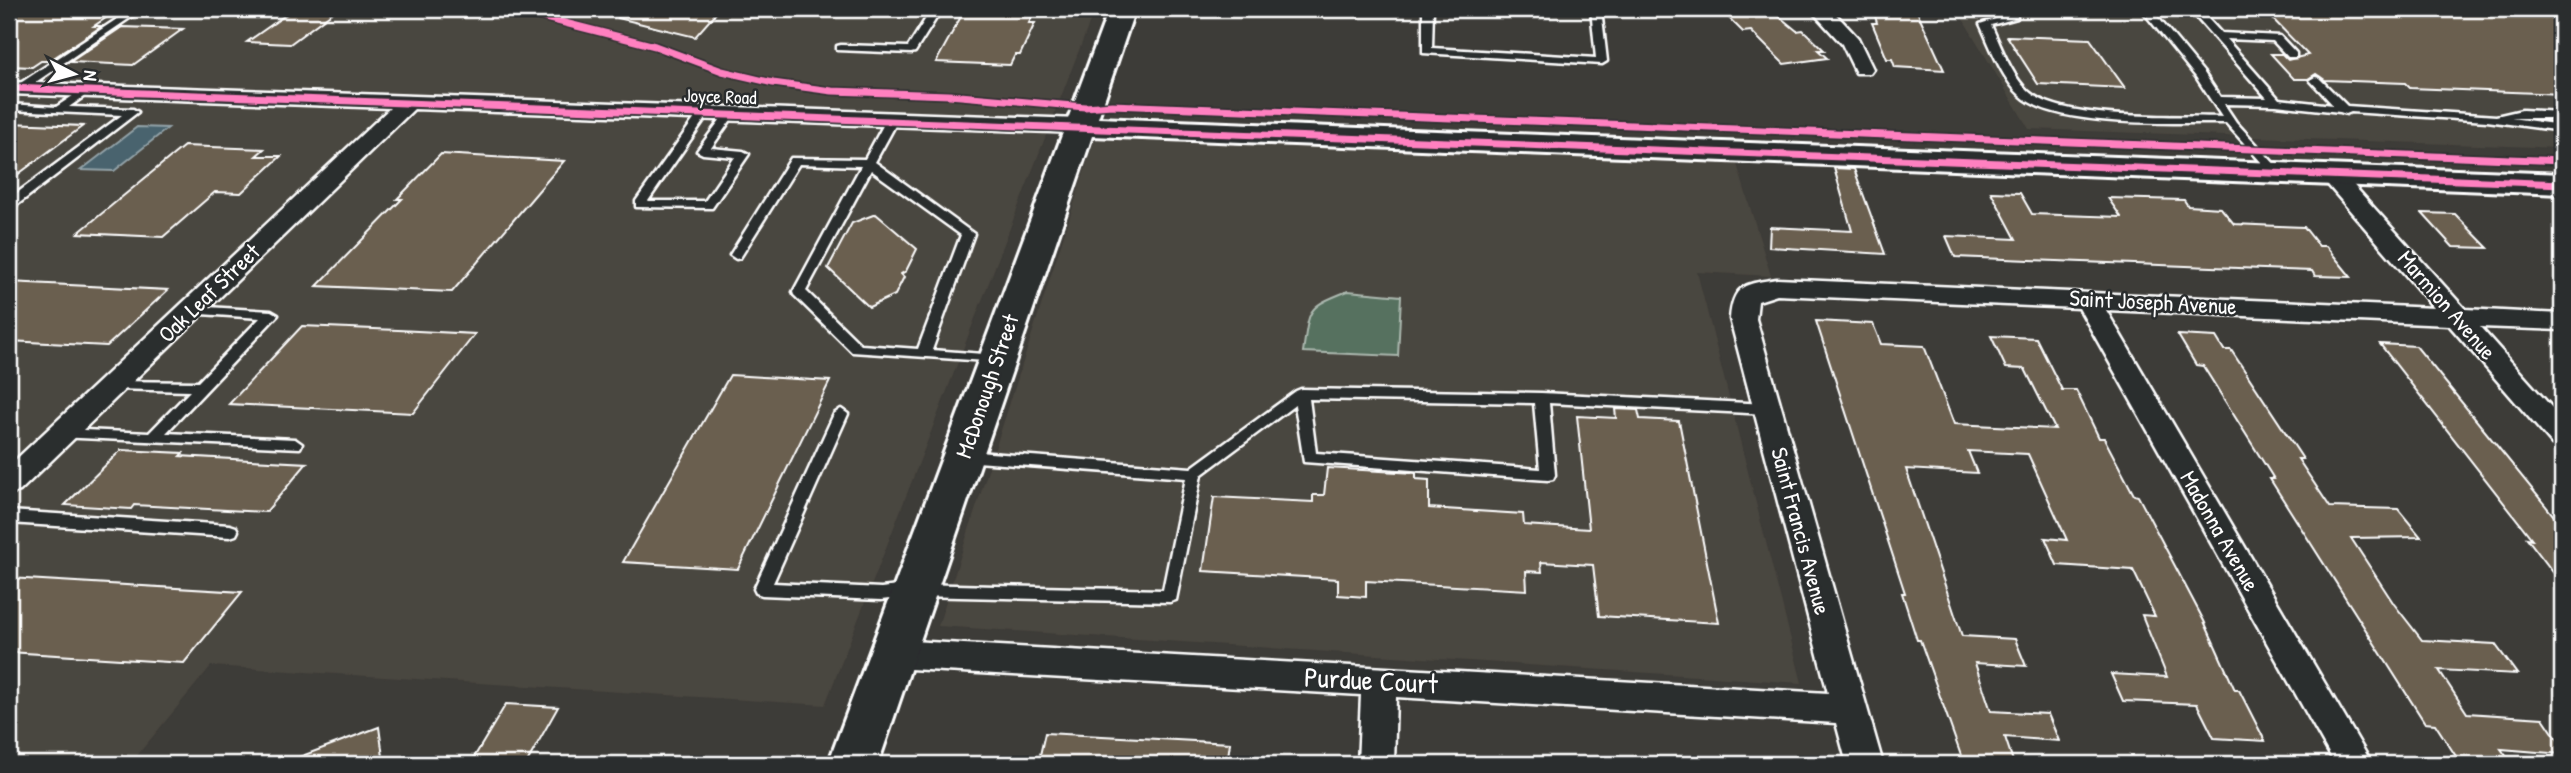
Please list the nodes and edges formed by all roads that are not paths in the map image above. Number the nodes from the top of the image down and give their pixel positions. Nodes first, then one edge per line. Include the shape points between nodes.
1 (138, 9) edge
2 (1122, 9) edge
3 (1428, 9) edge
4 (1596, 9) edge
5 (1820, 9) edge
6 (2146, 9) edge
7 (2194, 9) edge
8 (855, 11) dead end
9 (936, 11) edge
10 (2014, 16) dead end
11 (2218, 36) junction
12 (841, 48) dead end
13 (2292, 55) dead end
14 (1863, 69) dead end
15 (2315, 80) dead end
16 (85, 91) junction
17 (12, 95) edge
18 (2216, 100) junction
19 (409, 102) junction
20 (2276, 102) junction
21 (58, 110) junction
22 (2346, 111) junction
23 (704, 113) junction
24 (730, 114) junction
25 (2562, 115) edge
26 (2490, 118) junction
27 (892, 120) junction
28 (2230, 120) junction
29 (1079, 126) junction
30 (2562, 128) edge
31 (677, 150) junction
32 (703, 151) junction
33 (869, 163) junction
34 (2275, 171) junction
35 (2331, 174) junction
36 (2562, 184) edge
37 (9, 205) edge
38 (736, 256) dead end
39 (1745, 297) joint
40 (2087, 299) junction
41 (191, 310) junction
42 (2456, 316) junction
43 (2562, 322) edge
44 (924, 352) junction
45 (996, 359) junction
46 (113, 384) junction
47 (201, 387) junction
48 (1301, 394) junction
49 (1541, 398) junction
50 (1768, 409) junction
51 (841, 414) dead end
52 (61, 434) junction
53 (2562, 437) edge
54 (153, 438) junction
55 (295, 444) dead end
56 (962, 456) junction
57 (1194, 473) junction
58 (9, 483) edge
59 (9, 517) edge
60 (230, 531) dead end
61 (915, 590) junction
62 (893, 654) junction
63 (1379, 680) junction
64 (1850, 709) junction
65 (853, 764) edge
66 (1376, 764) edge
67 (1865, 764) edge
68 (2354, 764) edge

1 - 17 lane
2 - 29 street, McDonough Street
3 - 4 lane via 1427,51 1602,61
5 - 14 street via 1851,42
6 - 18 lane
7 - 11 lane
8 - 9 lane
9 - 12 lane via 911,50
10 - 28 lane via 1985,24 2024,94 2050,110
11 - 13 lane via 2276,38
11 - 20 lane
15 - 22 lane
16 - 17 street, Joyce Road
16 - 19 street, Joyce Road
16 - 21 lane
17 - 21 lane
18 - 20 lane
18 - 28 lane
19 - 23 street, Joyce Road
19 - 41 street, Oak Leaf Street
20 - 22 lane
21 - 37 lane via 132,112
22 - 26 lane
23 - 24 street, Joyce Road
23 - 31 lane
24 - 27 street, Joyce Road
24 - 32 lane
25 - 26 lane via 2522,113
26 - 30 lane
27 - 29 street, Joyce Road
27 - 33 lane
28 - 34 lane
29 - 34 street, Joyce Road
29 - 45 street, McDonough Street
31 - 32 lane
31 - 32 lane via 640,204 708,205 743,154
33 - 38 lane via 795,160
33 - 44 lane via 968,234
33 - 44 lane via 799,292 857,349
34 - 35 street, Joyce Road
35 - 36 street, Joyce Road
35 - 42 street, Marmion Avenue
39 - 40 street, Saint Joseph Avenue via 1777,287
39 - 50 street, Saint Francis Avenue via 1743,319
40 - 42 street, Saint Joseph Avenue
40 - 68 street, Madonna Avenue
41 - 46 street, Oak Leaf Street
41 - 47 lane via 271,315
42 - 43 street, Saint Joseph Avenue
42 - 53 street, Marmion Avenue
44 - 45 lane
45 - 56 street, McDonough Street
46 - 47 lane
46 - 52 street, Oak Leaf Street
47 - 54 lane
48 - 49 lane
48 - 49 lane via 1309,458 1548,475
48 - 57 lane
49 - 50 lane
50 - 64 street, Saint Francis Avenue
51 - 61 lane via 762,589 881,594
52 - 54 lane
52 - 58 street, Oak Leaf Street
54 - 55 lane
56 - 57 lane
56 - 61 street, McDonough Street
57 - 61 lane via 1170,596
59 - 60 lane
61 - 62 street, McDonough Street
62 - 63 street, Purdue Court
62 - 65 street, McDonough Street
63 - 64 street, Purdue Court
63 - 66 street
64 - 67 street, Saint Francis Avenue

